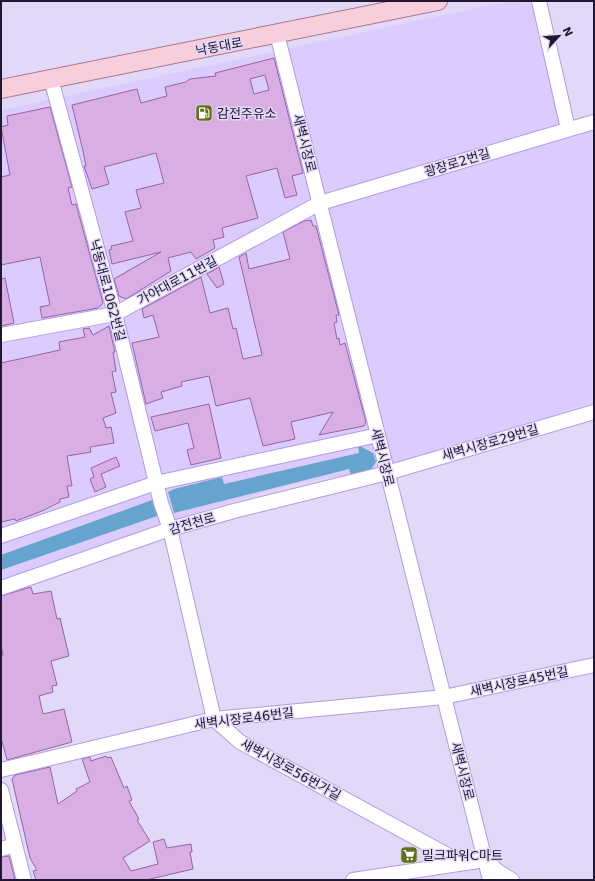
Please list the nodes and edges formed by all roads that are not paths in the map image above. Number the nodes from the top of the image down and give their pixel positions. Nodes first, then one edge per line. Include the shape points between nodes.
1 (438, 1) edge
2 (539, 1) edge
3 (277, 34) junction
4 (51, 79) junction
5 (1, 89) edge
6 (594, 122) edge
7 (568, 129) junction
8 (320, 203) junction
9 (114, 314) junction
10 (1, 335) edge
11 (594, 412) edge
12 (378, 435) junction
13 (387, 473) junction
14 (156, 483) junction
15 (170, 529) junction
16 (1, 536) edge
17 (1, 588) edge
18 (594, 665) edge
19 (444, 697) junction
20 (214, 719) junction
21 (1, 770) edge
22 (1, 790) edge
23 (15, 845) junction
24 (1, 849) edge
25 (485, 860) junction
26 (462, 863) junction
27 (24, 880) edge
28 (353, 880) edge
29 (490, 880) edge
30 (512, 880) edge

1 - 3 main road, 낙동대로
2 - 7 street
3 - 4 main road, 낙동대로
3 - 8 street, 새벽시장로
4 - 5 main road, 낙동대로
4 - 9 street, 낙동대로1062번길
6 - 7 street, 광장로2번길
7 - 8 street, 광장로2번길
8 - 9 street, 가야대로11번길
8 - 12 street, 새벽시장로
9 - 10 street, 가야대로11번길
9 - 14 street, 낙동대로1062번길
11 - 13 street, 새벽시장로29번길
12 - 13 street, 새벽시장로
12 - 14 street
13 - 15 street, 감전천로
13 - 19 street, 새벽시장로
14 - 15 street, 낙동대로1062번길
14 - 16 street
15 - 17 street, 감전천로
15 - 20 street
18 - 19 street, 새벽시장로45번길
19 - 20 street, 새벽시장로46번길
19 - 25 street, 새벽시장로
20 - 21 street, 새벽시장로46번길
20 - 26 street, 새벽시장로56번가길 via 240,742
22 - 23 street
23 - 24 street
23 - 27 street
25 - 26 street
25 - 29 street, 새벽시장로
25 - 30 street
26 - 28 street

